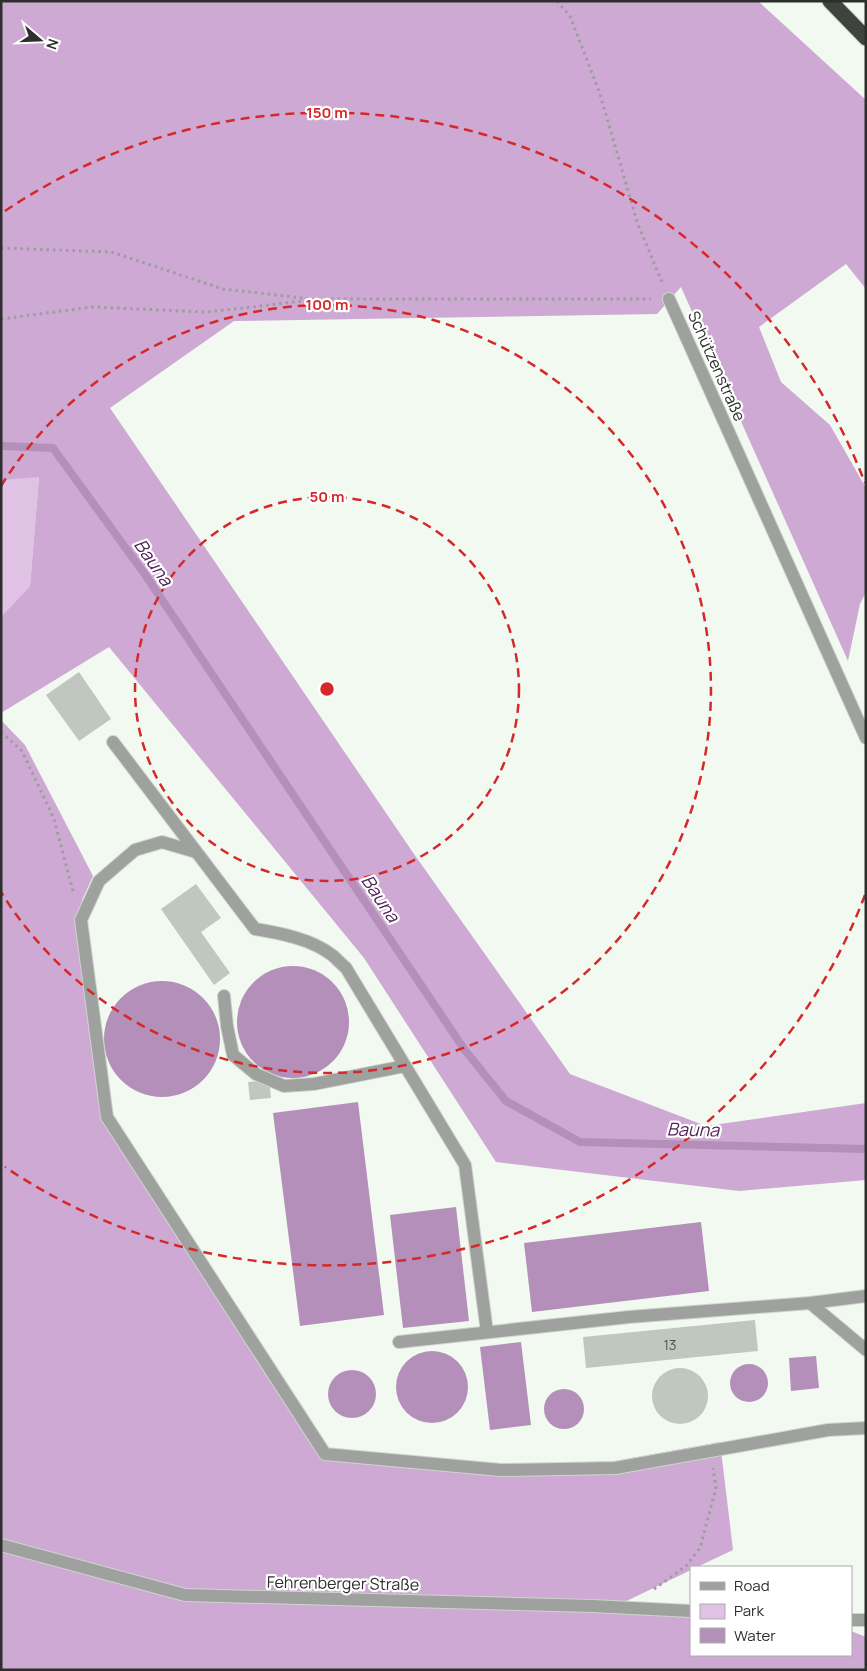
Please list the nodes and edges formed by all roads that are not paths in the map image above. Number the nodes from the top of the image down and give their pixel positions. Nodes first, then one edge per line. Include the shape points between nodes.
1 (830, 1) edge
2 (866, 38) edge
3 (669, 299) road end
4 (866, 738) edge
5 (113, 742) dead end
6 (196, 852) junction
7 (224, 996) dead end
8 (404, 1066) junction
9 (866, 1296) edge
10 (810, 1302) junction
11 (487, 1332) junction
12 (399, 1342) dead end
13 (866, 1350) edge
14 (866, 1428) edge
15 (1, 1545) edge
16 (690, 1611) edge
17 (852, 1620) edge
18 (866, 1620) edge

1 - 2 highway
3 - 4 street, Schützenstraße
5 - 6 street
6 - 8 street via 255,929 280,933 311,944 331,954 346,968
6 - 14 street via 162,842 135,850 99,881 81,920 107,1117 325,1454 501,1470 615,1468 828,1430
7 - 8 street via 234,1054 256,1074 284,1086 314,1084
8 - 11 street via 465,1165
9 - 10 street
10 - 11 street via 629,1316
10 - 13 street
11 - 12 street
15 - 16 street, Fehrenberger Straße via 185,1596
17 - 18 street

